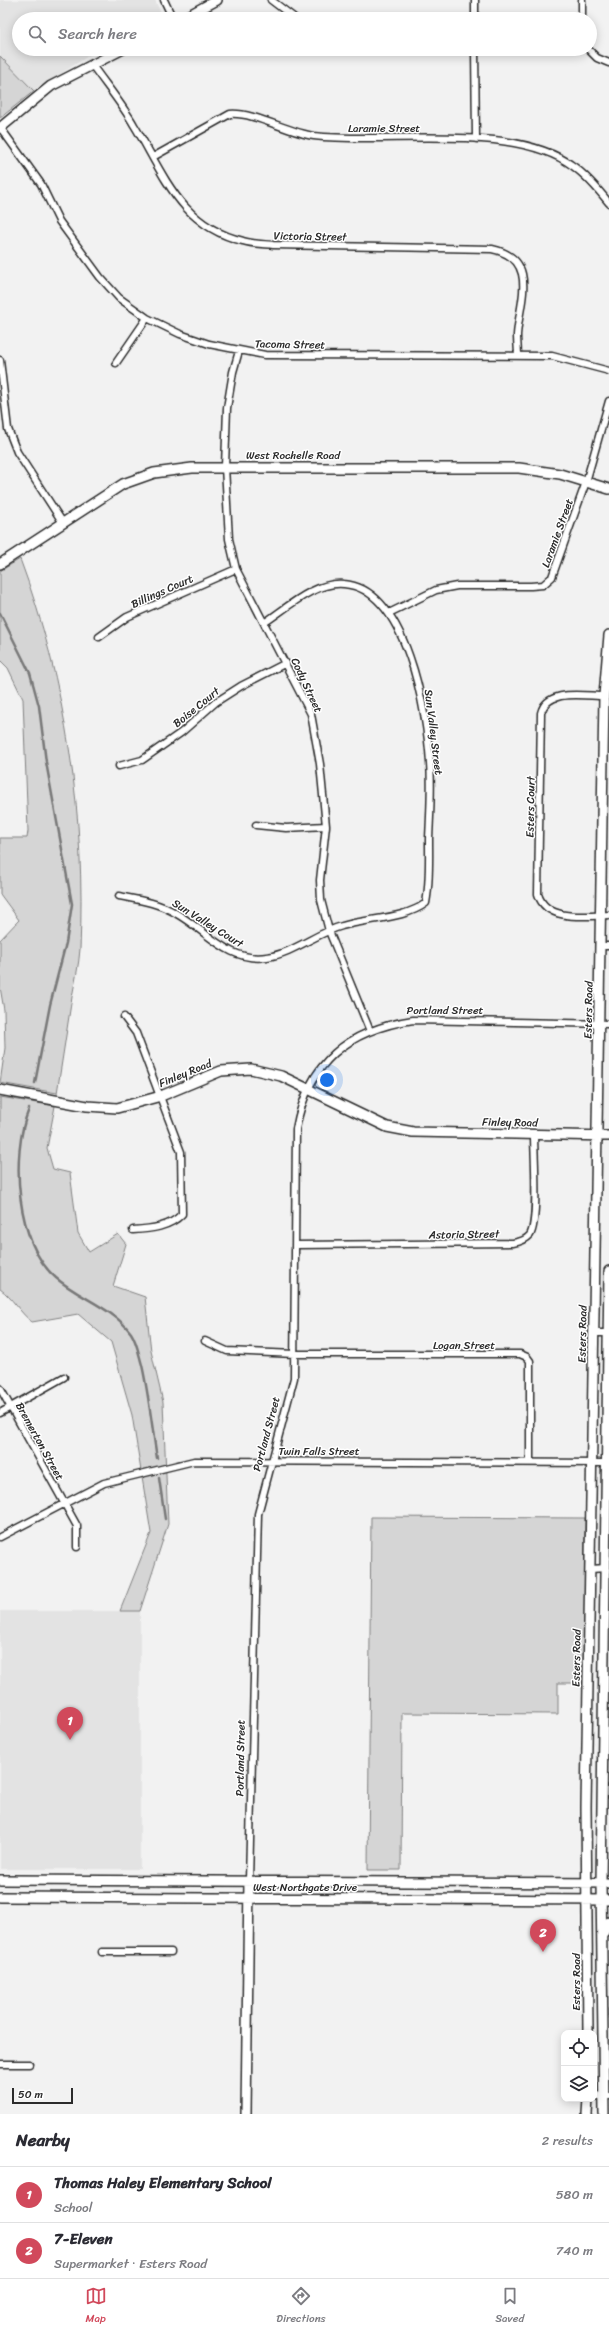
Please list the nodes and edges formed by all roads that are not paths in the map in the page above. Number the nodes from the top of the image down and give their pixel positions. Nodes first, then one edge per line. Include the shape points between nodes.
1 (164, 0) edge
2 (217, 0) edge
3 (271, 0) edge
4 (475, 0) edge
5 (582, 0) edge
6 (170, 12) edge
7 (195, 12) edge
8 (287, 12) edge
9 (475, 12) edge
10 (582, 12) edge
11 (109, 56) edge
12 (475, 56) edge
13 (595, 56) edge
14 (609, 63) edge
15 (92, 65) junction
16 (0, 127) edge
17 (476, 139) junction
18 (153, 157) junction
19 (609, 203) edge
20 (147, 318) junction
21 (240, 351) junction
22 (518, 356) junction
23 (0, 360) edge
24 (116, 363) dead end
25 (609, 371) edge
26 (609, 401) edge
27 (226, 467) junction
28 (586, 482) junction
29 (609, 489) edge
30 (63, 523) junction
31 (0, 564) edge
32 (236, 569) junction
33 (389, 613) junction
34 (264, 623) junction
35 (609, 635) edge
36 (99, 637) dead end
37 (286, 663) junction
38 (604, 696) junction
39 (606, 755) edge
40 (119, 766) dead end
41 (256, 825) dead end
42 (326, 826) junction
43 (119, 896) dead end
44 (605, 915) edge
45 (329, 931) junction
46 (605, 946) edge
47 (124, 1017) dead end
48 (599, 1024) junction
49 (609, 1024) edge
50 (370, 1030) junction
51 (308, 1089) junction
52 (0, 1090) edge
53 (161, 1096) junction
54 (534, 1135) junction
55 (597, 1136) junction
56 (609, 1136) edge
57 (133, 1230) dead end
58 (296, 1245) junction
59 (609, 1271) edge
60 (594, 1333) junction
61 (609, 1333) edge
62 (205, 1341) dead end
63 (295, 1354) junction
64 (64, 1377) dead end
65 (0, 1388) edge
66 (10, 1408) junction
67 (0, 1413) edge
68 (271, 1461) junction
69 (530, 1462) junction
70 (593, 1463) junction
71 (606, 1463) junction
72 (64, 1504) junction
73 (0, 1537) edge
74 (77, 1548) dead end
75 (606, 1568) edge
76 (590, 1569) junction
77 (601, 1847) junction
78 (609, 1862) edge
79 (0, 1880) edge
80 (103, 1880) junction
81 (249, 1881) junction
82 (413, 1882) junction
83 (588, 1883) junction
84 (605, 1883) edge
85 (0, 1897) edge
86 (103, 1898) junction
87 (249, 1899) junction
88 (418, 1899) junction
89 (588, 1900) junction
90 (605, 1900) edge
91 (609, 1922) edge
92 (600, 1941) junction
93 (102, 1952) dead end
94 (170, 1952) dead end
95 (588, 2030) edge
96 (0, 2064) edge
97 (30, 2064) dead end
98 (602, 2096) edge
99 (588, 2102) edge
100 (246, 2114) edge
101 (587, 2114) edge
102 (604, 2114) edge

1 - 6 street
2 - 7 main road
3 - 8 street
4 - 9 street
5 - 10 street
11 - 15 main road
12 - 17 street
13 - 14 street
15 - 16 main road via 51,86
15 - 18 street, Victoria Street via 133,123
16 - 20 street, Tacoma Street via 41,184 59,221 79,250 120,298
17 - 18 street, Laramie Street via 347,139 312,136 277,127 241,113 230,114
17 - 19 street, Laramie Street via 509,140 546,151 572,165 592,182
18 - 22 street, Victoria Street via 172,193 186,209 218,233 243,242 273,245 492,249 503,252 514,261 522,277 525,291 517,334
20 - 21 street, Tacoma Street via 180,334
20 - 24 street
21 - 22 street, Tacoma Street via 265,355
21 - 27 street, Cody Street via 233,372 227,408
22 - 25 street, Tacoma Street via 552,356
23 - 30 street via 6,414 17,452
26 - 28 street, Laramie Street
27 - 28 main road, West Rochelle Road via 518,468 560,474
27 - 30 main road, West Rochelle Road via 154,473 122,484
27 - 32 street, Cody Street via 229,539
28 - 29 main road, West Rochelle Road
28 - 33 street, Laramie Street via 560,560 552,577 543,585 457,586 436,590
30 - 31 main road, West Rochelle Road
32 - 34 street, Cody Street
32 - 36 street, Billings Court via 127,617
33 - 34 street, Sun Valley Street via 375,596 360,587 330,585 314,590
33 - 45 street, Sun Valley Street via 403,640 417,682 423,704 431,764 426,903 409,913 366,919
34 - 37 street, Cody Street
35 - 38 main road, Esters Road
37 - 40 street, Boise Court via 216,702 182,732 142,760
37 - 42 street, Cody Street via 311,714 320,764
38 - 39 main road, Esters Road
38 - 44 street, Esters Court via 558,696 543,704 538,879 540,902 554,913
39 - 44 main road, Esters Road
41 - 42 street via 286,828
42 - 45 street, Cody Street via 320,880 321,900
43 - 45 street, Sun Valley Court via 153,902 176,913 196,925 226,950 240,956 254,958 278,954
44 - 46 main road, Esters Road
45 - 50 street, Cody Street
46 - 48 main road, Esters Road
47 - 53 street via 136,1033
48 - 49 street, Portland Street
48 - 50 street, Portland Street via 413,1020
48 - 55 main road, Esters Road
50 - 51 street, Portland Street via 350,1040 334,1053 320,1068
51 - 53 main road, Finley Road via 263,1071 230,1069 206,1076
51 - 54 main road, Finley Road via 387,1127 413,1132
51 - 58 street, Portland Street via 300,1107 296,1129
52 - 53 main road, Finley Road via 87,1106 117,1108
53 - 57 street via 181,1152 182,1214 175,1221 152,1229
54 - 55 main road, Finley Road
54 - 58 street, Astoria Street via 534,1220 530,1235 522,1241
55 - 56 main road, Finley Road
55 - 60 main road, Esters Road
58 - 63 street, Portland Street
59 - 61 main road
60 - 61 street
60 - 70 main road, Esters Road
61 - 71 main road
62 - 63 street via 226,1351
63 - 68 street, Portland Street via 294,1378
63 - 69 street, Logan Street via 520,1354 530,1362
64 - 66 street
65 - 66 street, Bremerton Street
66 - 67 street
66 - 72 street, Bremerton Street
68 - 69 street, Twin Falls Street
68 - 72 street, Twin Falls Street via 194,1461 104,1483
68 - 81 street, Portland Street via 258,1514
69 - 70 street, Twin Falls Street
70 - 71 street, Twin Falls Street
70 - 76 main road, Esters Road
71 - 75 main road
72 - 73 street, Twin Falls Street
72 - 74 street, Bremerton Street via 77,1526
75 - 76 street
75 - 77 main road
76 - 83 main road, Esters Road via 586,1807
77 - 78 main road
77 - 84 main road
79 - 80 main road, West Northgate Drive
80 - 81 main road, West Northgate Drive
80 - 86 main road
81 - 82 main road, West Northgate Drive
81 - 87 main road, Portland Street
82 - 83 main road, West Northgate Drive
82 - 88 main road
83 - 84 main road, West Northgate Drive
83 - 89 main road, Esters Road
84 - 90 main road
85 - 86 main road, West Northgate Drive
86 - 87 main road, West Northgate Drive
87 - 88 main road, West Northgate Drive
87 - 100 main road, Portland Street
88 - 89 main road, West Northgate Drive
89 - 90 main road, West Northgate Drive
89 - 95 main road, Esters Road
90 - 92 main road
91 - 92 main road
92 - 98 main road
93 - 94 street
96 - 97 street
98 - 102 main road
99 - 101 main road

